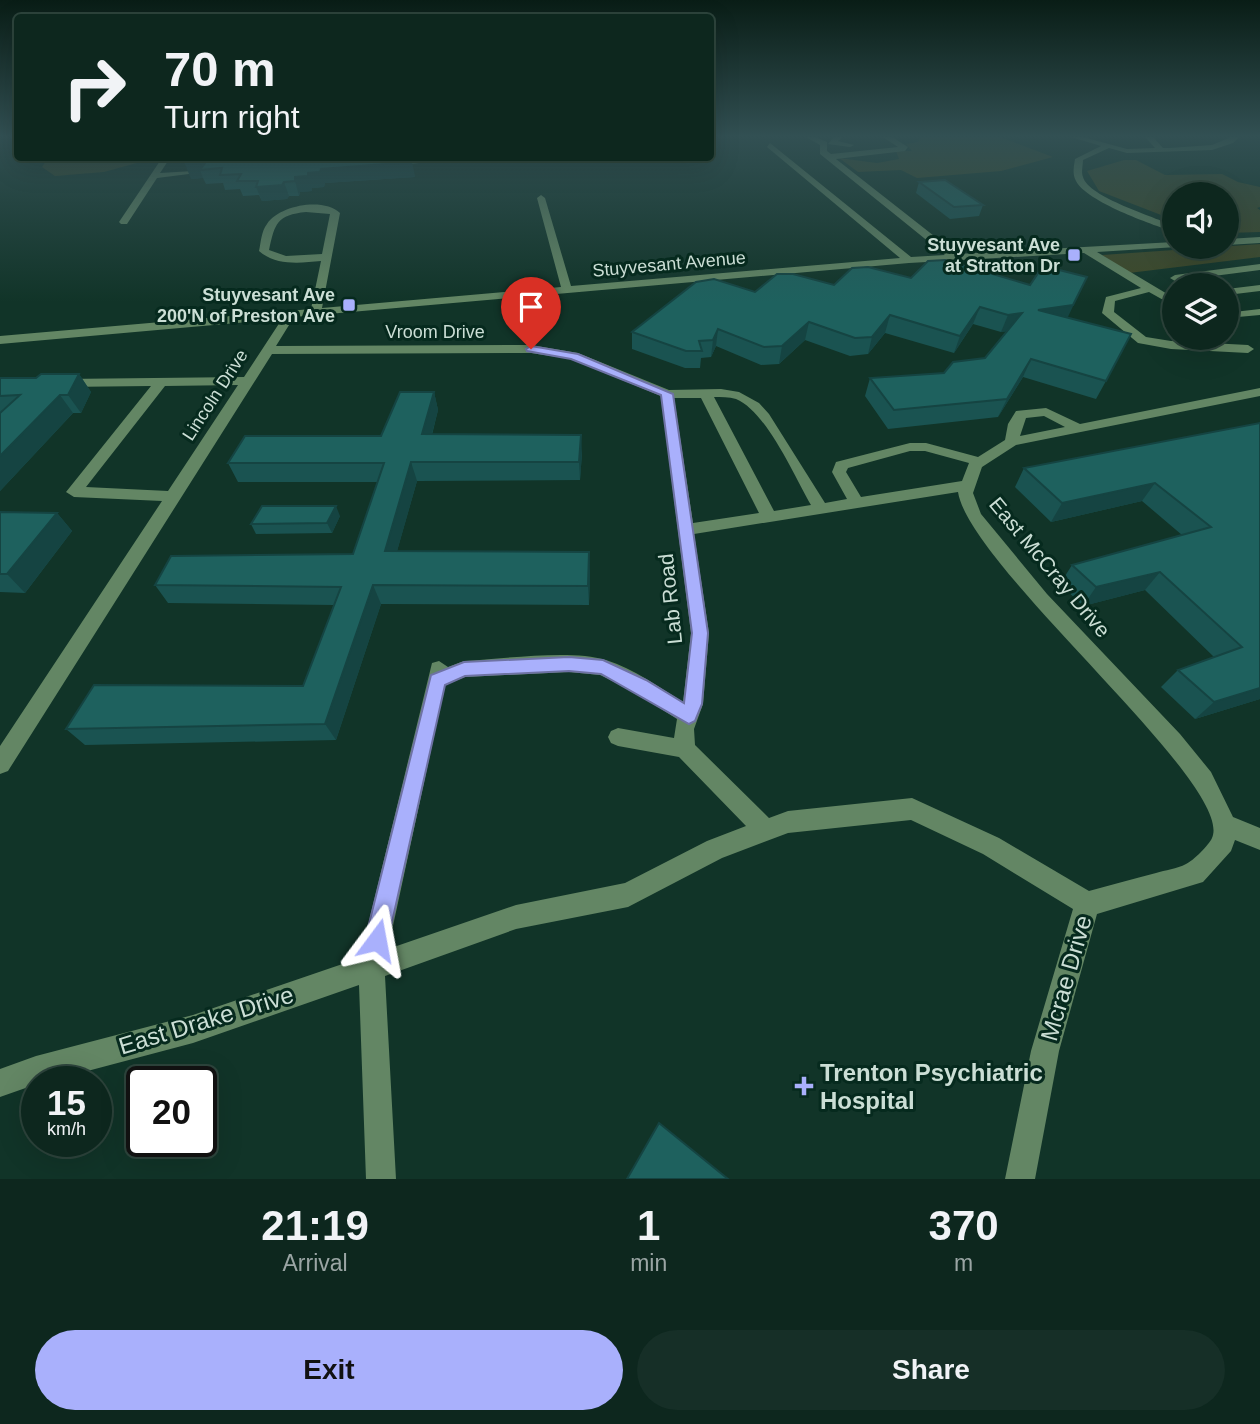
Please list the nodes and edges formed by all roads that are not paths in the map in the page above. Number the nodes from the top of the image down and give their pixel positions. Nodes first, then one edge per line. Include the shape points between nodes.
1 (144, 192) edge
2 (827, 192) edge
3 (875, 192) edge
4 (1092, 192) edge
5 (541, 198) dead end
6 (124, 222) dead end
7 (1162, 224) edge
8 (1260, 240) edge
9 (1239, 241) edge
10 (1162, 246) edge
11 (1086, 250) junction
12 (327, 257) junction
13 (954, 257) junction
14 (909, 260) junction
15 (1260, 267) edge
16 (1228, 273) edge
17 (1260, 288) edge
18 (1149, 289) junction
19 (567, 290) junction
20 (1239, 291) edge
21 (1162, 295) edge
22 (316, 312) junction
23 (1260, 312) edge
24 (290, 314) junction
25 (1239, 314) edge
26 (0, 340) edge
27 (1239, 343) edge
28 (1248, 349) junction
29 (267, 350) junction
30 (1260, 356) edge
31 (247, 381) junction
32 (161, 382) junction
33 (54, 383) edge
34 (1260, 392) edge
35 (667, 394) junction
36 (706, 394) junction
37 (1077, 428) junction
38 (1013, 442) junction
39 (980, 462) junction
40 (968, 485) junction
41 (173, 496) junction
42 (858, 504) junction
43 (821, 509) junction
44 (769, 517) junction
45 (686, 530) junction
46 (689, 716) junction
47 (618, 737) dead end
48 (685, 749) junction
49 (0, 764) edge
50 (1225, 825) junction
51 (765, 830) junction
52 (1260, 839) edge
53 (1087, 904) junction
54 (371, 966) junction
55 (0, 1083) edge
56 (381, 1179) edge
57 (1020, 1179) edge

1 - 6 street
2 - 14 street
3 - 13 street
4 - 7 street
5 - 19 street
8 - 9 street
10 - 11 street, Stuyvesant Avenue
11 - 13 street, Stuyvesant Avenue
11 - 18 street
12 - 12 street via 335,213 330,209 301,209 271,223 264,251 269,255 279,259
12 - 22 street
13 - 14 street, Stuyvesant Avenue
14 - 19 street, Stuyvesant Avenue
15 - 16 street
17 - 20 street
18 - 21 street
18 - 28 street via 1110,299 1108,313 1142,340
19 - 22 street, Stuyvesant Avenue
22 - 24 street, Stuyvesant Avenue
23 - 25 street
24 - 26 street, Stuyvesant Avenue
24 - 29 street, Lincoln Drive
27 - 28 street
28 - 30 street
29 - 31 street, Lincoln Drive
29 - 35 street, Vroom Drive via 531,349 574,356
31 - 32 street
31 - 41 street, Lincoln Drive
32 - 33 street
32 - 41 street via 74,492
34 - 37 street
35 - 36 street
35 - 45 street
36 - 43 street via 743,397 760,409
36 - 44 street
37 - 38 street
37 - 38 street via 1046,412 1021,414
38 - 39 street
39 - 40 street, East McCray Drive
39 - 42 street via 926,447 909,447 841,465 839,472
40 - 42 street, Lab Road
40 - 50 street, East McCray Drive via 965,493 974,516 1041,598 1173,741 1203,779
41 - 49 street
42 - 43 street, Lab Road
43 - 44 street, Lab Road
44 - 45 street, Lab Road
45 - 46 street, Lab Road via 700,633
46 - 48 street, Lab Road
46 - 54 street via 603,667 541,664 438,675
47 - 48 street
48 - 51 street
50 - 52 street
50 - 53 street, Mcrae Drive via 1223,843 1195,874
51 - 53 street, East Drake Drive via 788,822 912,809 991,846
51 - 54 street, East Drake Drive via 715,849 628,895 516,916
53 - 57 street, Mcrae Drive via 1045,1051
54 - 55 street, East Drake Drive via 193,1028
54 - 56 street

